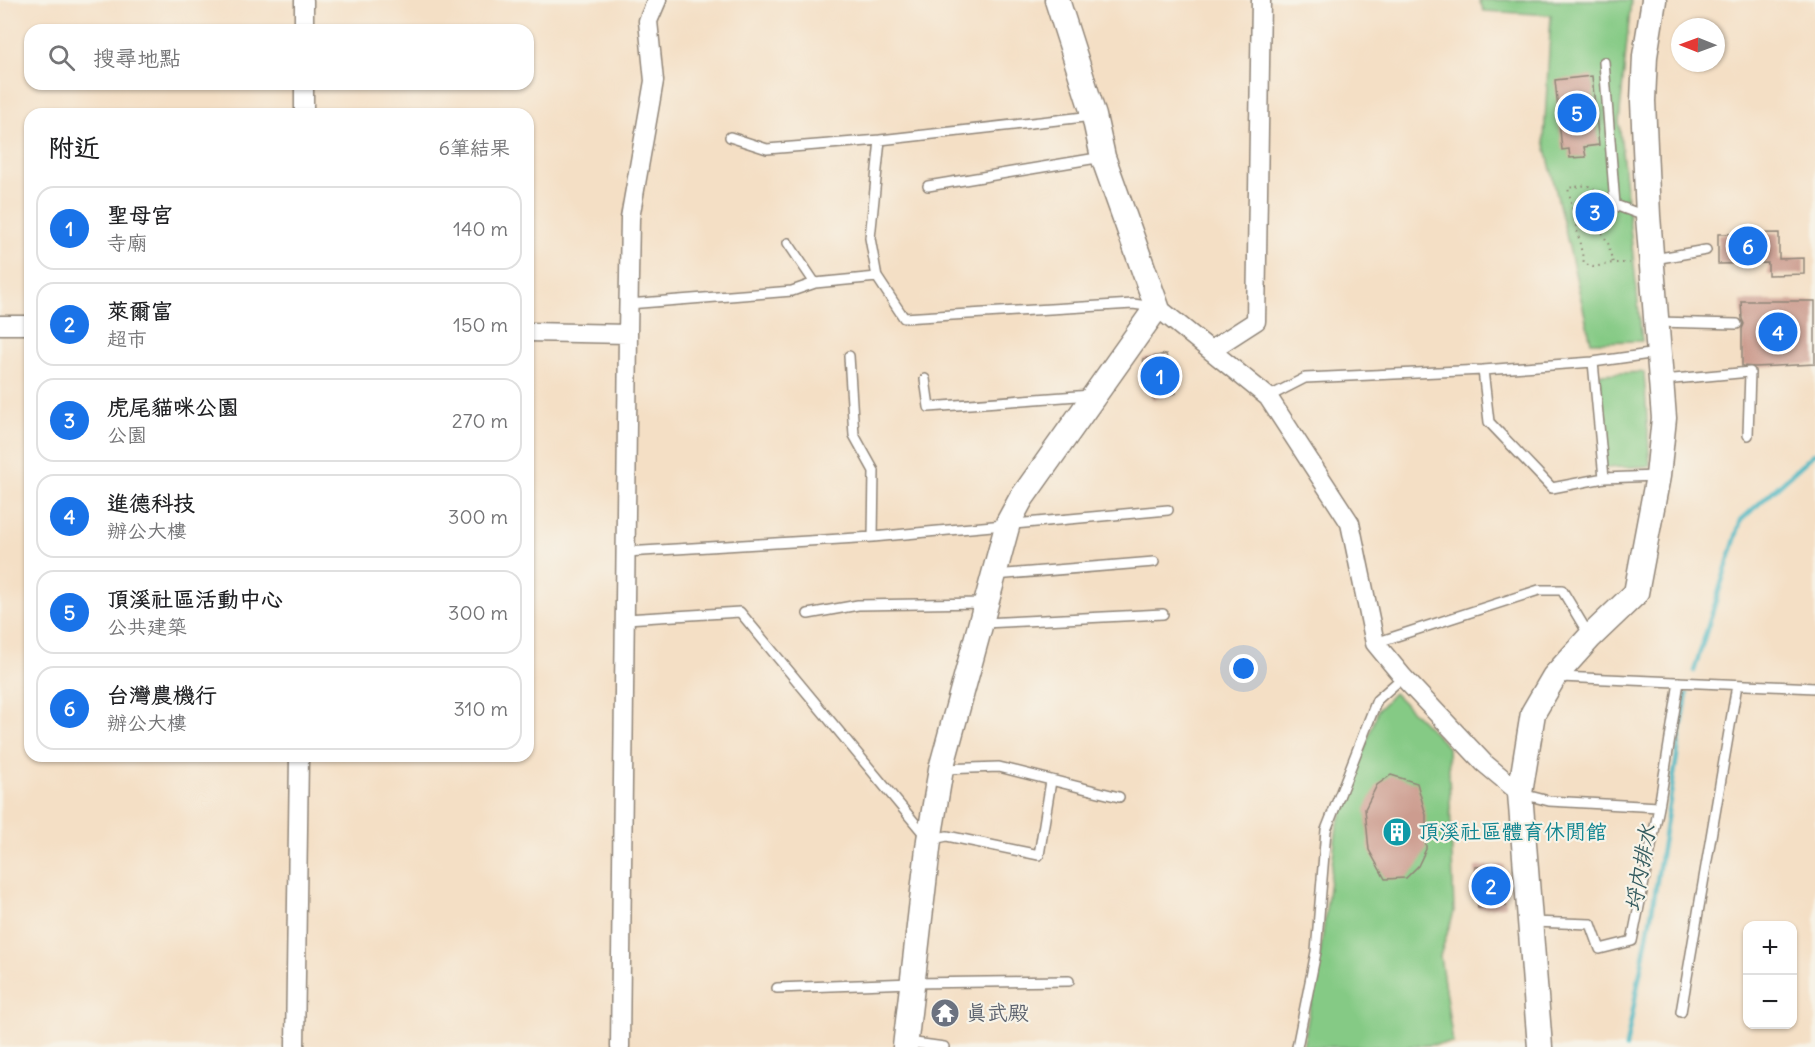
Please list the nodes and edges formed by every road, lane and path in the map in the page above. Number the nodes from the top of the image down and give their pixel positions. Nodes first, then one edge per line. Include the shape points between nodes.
1 (304, 0) edge
2 (657, 0) edge
3 (1057, 0) edge
4 (1261, 0) edge
5 (1654, 0) edge
6 (304, 24) edge
7 (1604, 62) dead end
8 (304, 90) edge
9 (304, 108) edge
10 (1094, 116) junction
11 (730, 137) dead end
12 (880, 140) junction
13 (1103, 158) junction
14 (928, 186) dead end
15 (1603, 199) dead end
16 (1608, 206) dead end
17 (1648, 216) junction
18 (788, 243) dead end
19 (1706, 250) dead end
20 (1645, 261) junction
21 (1612, 263) junction
22 (877, 277) junction
23 (815, 283) junction
24 (628, 304) junction
25 (1156, 307) junction
26 (1656, 322) junction
27 (1737, 324) dead end
28 (0, 325) edge
29 (24, 325) edge
30 (534, 332) edge
31 (628, 334) junction
32 (1211, 350) junction
33 (1659, 353) junction
34 (849, 356) dead end
35 (1593, 362) junction
36 (1483, 370) junction
37 (925, 379) dead end
38 (1661, 381) junction
39 (1094, 395) junction
40 (1268, 397) junction
41 (1748, 435) dead end
42 (1658, 476) junction
43 (1604, 478) junction
44 (1168, 510) dead end
45 (1008, 523) junction
46 (873, 537) junction
47 (626, 552) junction
48 (1155, 562) dead end
49 (994, 576) junction
50 (984, 613) junction
51 (808, 614) dead end
52 (1163, 614) dead end
53 (626, 619) junction
54 (1590, 637) junction
55 (1375, 643) junction
56 (1403, 677) junction
57 (1554, 677) junction
58 (1679, 682) junction
59 (1737, 685) junction
60 (1815, 688) edge
61 (299, 762) edge
62 (941, 769) junction
63 (1051, 782) junction
64 (1520, 793) junction
65 (1119, 797) dead end
66 (1659, 807) junction
67 (929, 840) junction
68 (1530, 922) junction
69 (1069, 981) dead end
70 (912, 983) junction
71 (777, 988) dead end
72 (1681, 1012) dead end
73 (905, 1044) edge
74 (295, 1047) edge
75 (620, 1047) edge
76 (944, 1047) edge
77 (1297, 1047) edge
78 (1540, 1047) edge

1 - 6 street
2 - 24 street via 648,21 654,81 630,218
3 - 10 street
4 - 32 street via 1256,321
5 - 17 street via 1643,101
7 - 17 lane via 1616,205
8 - 9 street
10 - 12 lane
10 - 13 street
11 - 12 lane via 767,149
12 - 22 lane via 870,238
13 - 14 lane
13 - 25 street
15 - 21 path via 1587,185 1568,189 1584,263 1593,267
16 - 21 path via 1600,220 1600,232 1609,245
17 - 20 street
18 - 23 lane
19 - 20 lane
20 - 21 path
20 - 26 street
22 - 23 lane
22 - 25 lane via 904,318 1133,304
23 - 24 lane via 792,291
24 - 31 street
25 - 32 street
25 - 39 street
26 - 27 lane
26 - 33 street
28 - 29 street
30 - 31 street
31 - 47 street
32 - 40 street
33 - 35 lane
33 - 38 street
34 - 46 lane via 854,435 874,471
35 - 36 lane
35 - 43 lane
36 - 40 lane via 1305,378
36 - 43 lane via 1489,422 1552,488
37 - 39 lane via 929,406
38 - 41 lane via 1750,372
38 - 42 street via 1664,418
39 - 45 street
40 - 55 street via 1350,523
42 - 43 lane
42 - 54 street via 1636,593
44 - 45 lane
45 - 46 lane
45 - 49 street
46 - 47 lane
47 - 53 street
48 - 49 lane
49 - 50 street
50 - 51 lane via 858,605
50 - 52 lane
50 - 62 street
53 - 67 lane via 740,612
53 - 75 street
54 - 55 lane via 1562,590 1539,590
54 - 57 street
55 - 56 street
56 - 64 street via 1484,763
56 - 77 lane via 1377,700 1326,830 1316,952
57 - 58 lane
57 - 64 street via 1533,713
58 - 59 lane
58 - 66 lane
59 - 60 lane
59 - 72 lane
61 - 74 street
62 - 63 lane via 999,768
62 - 67 street
63 - 65 lane
63 - 67 lane via 1039,855 947,836
64 - 66 lane via 1549,801
64 - 68 street
66 - 68 lane via 1632,941 1600,949 1591,924
67 - 70 street
68 - 78 street
69 - 70 lane
70 - 71 lane
70 - 73 street
73 - 76 lane

